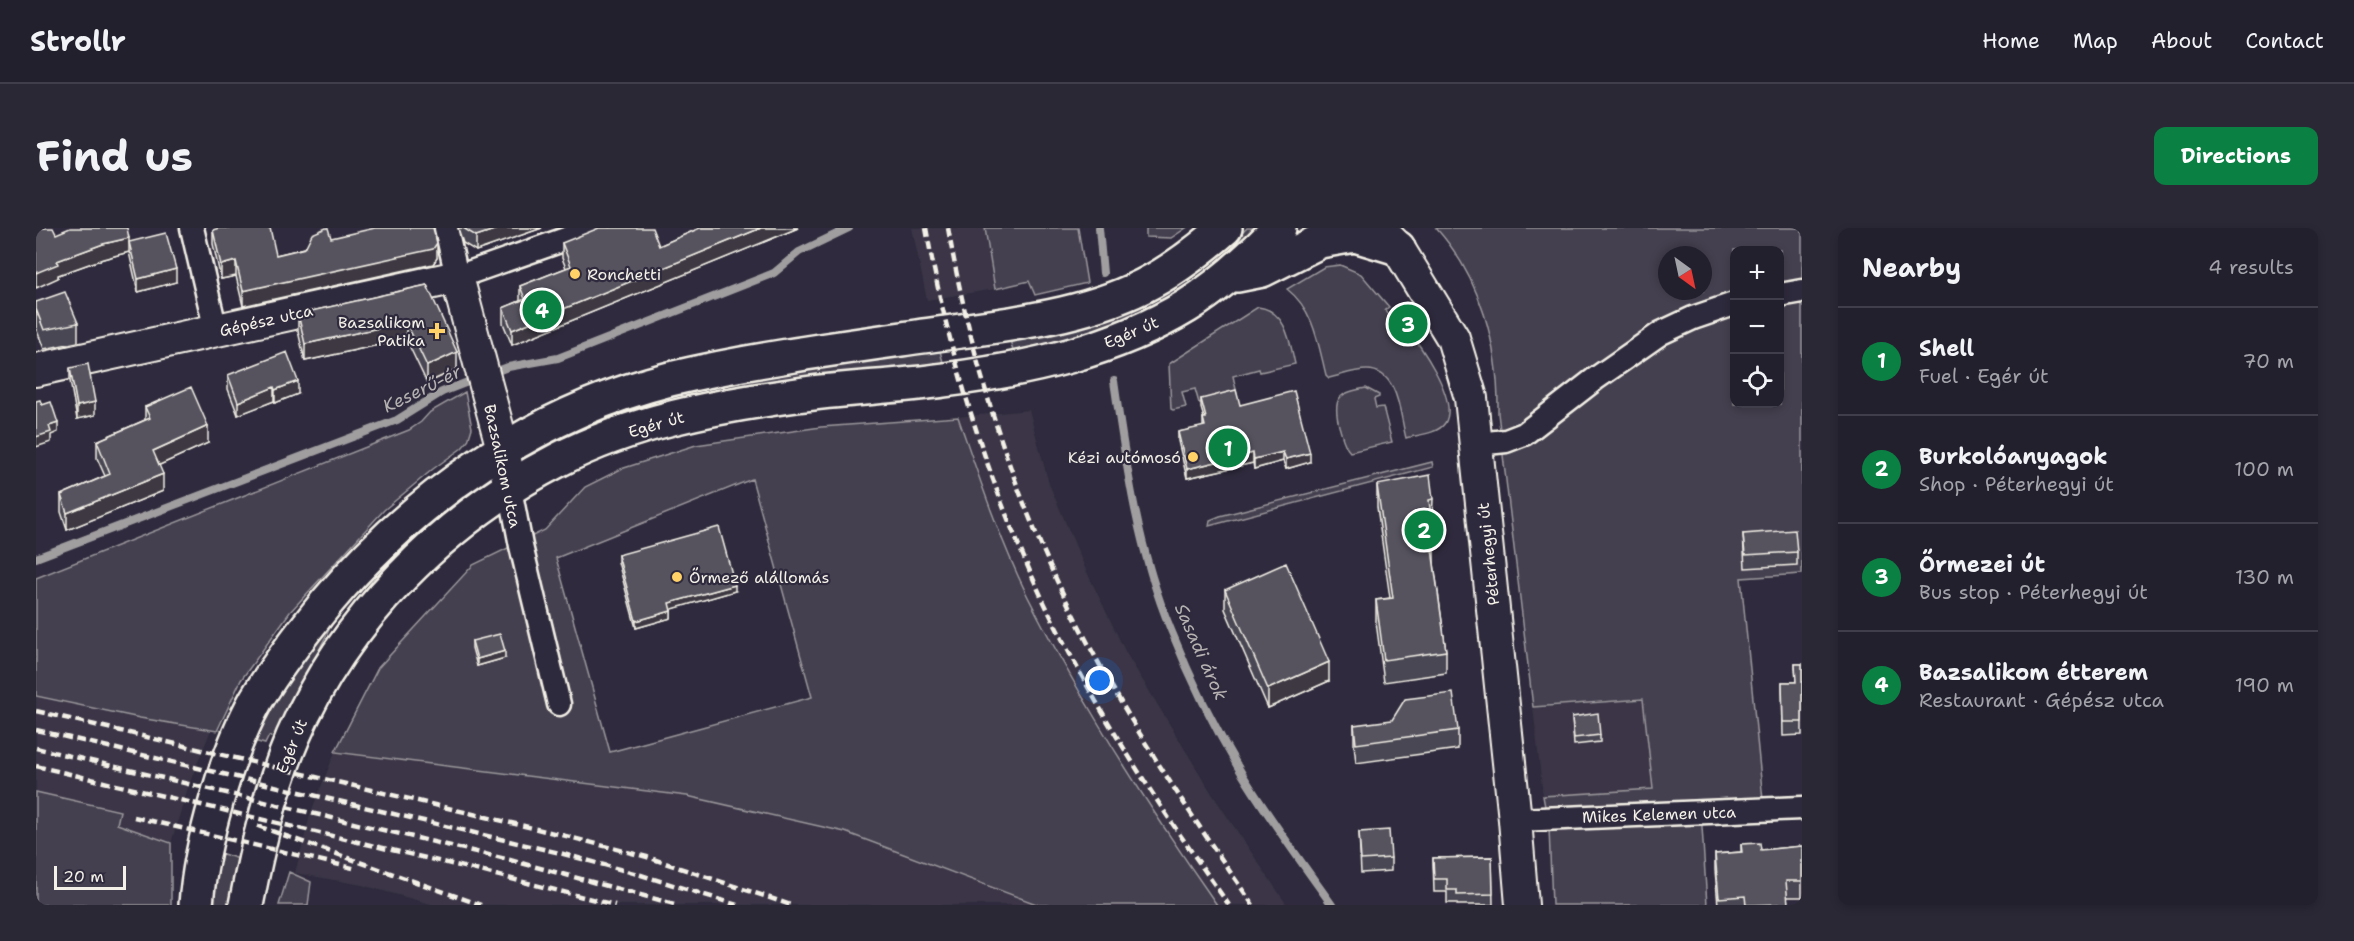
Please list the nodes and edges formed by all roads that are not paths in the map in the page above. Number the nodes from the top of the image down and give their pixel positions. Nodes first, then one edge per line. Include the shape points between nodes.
1 (192, 228) edge
2 (446, 228) edge
3 (597, 228) edge
4 (1225, 228) edge
5 (1279, 228) edge
6 (1389, 235) edge
7 (457, 277) junction
8 (1227, 277) junction
9 (1802, 291) edge
10 (1784, 294) edge
11 (1730, 305) edge
12 (216, 331) junction
13 (36, 370) edge
14 (1477, 444) junction
15 (503, 449) junction
16 (510, 489) junction
17 (559, 704) dead end
18 (1802, 808) edge
19 (1515, 820) junction
20 (196, 905) edge
21 (246, 905) edge
22 (1522, 905) edge

1 - 12 street
2 - 7 street, Bazsalikom utca
3 - 7 street, Gépész utca
4 - 15 main road via 1162,276 1093,305 1016,323 801,354 667,380 557,420
5 - 8 main road, Egér út
6 - 8 main road via 1320,241 1262,270
6 - 14 street, Péterhegyi út via 1453,338 1471,398
7 - 12 street, Gépész utca
7 - 15 street, Bazsalikom utca
8 - 16 main road, Egér út via 1188,306 1150,326 1066,357 943,381 799,395 701,411 594,444 559,459
9 - 10 street
11 - 14 street via 1660,333 1524,434 1506,441
12 - 13 street, Gépész utca
14 - 19 street, Péterhegyi út
15 - 16 street, Bazsalikom utca
15 - 20 main road via 429,500 397,528 333,596 275,668 249,714 228,769 211,821
16 - 17 street, Bazsalikom utca
16 - 21 main road, Egér út via 420,558 370,611 337,657 292,739 261,832
18 - 19 street, Mikes Kelemen utca
19 - 22 street, Péterhegyi út

